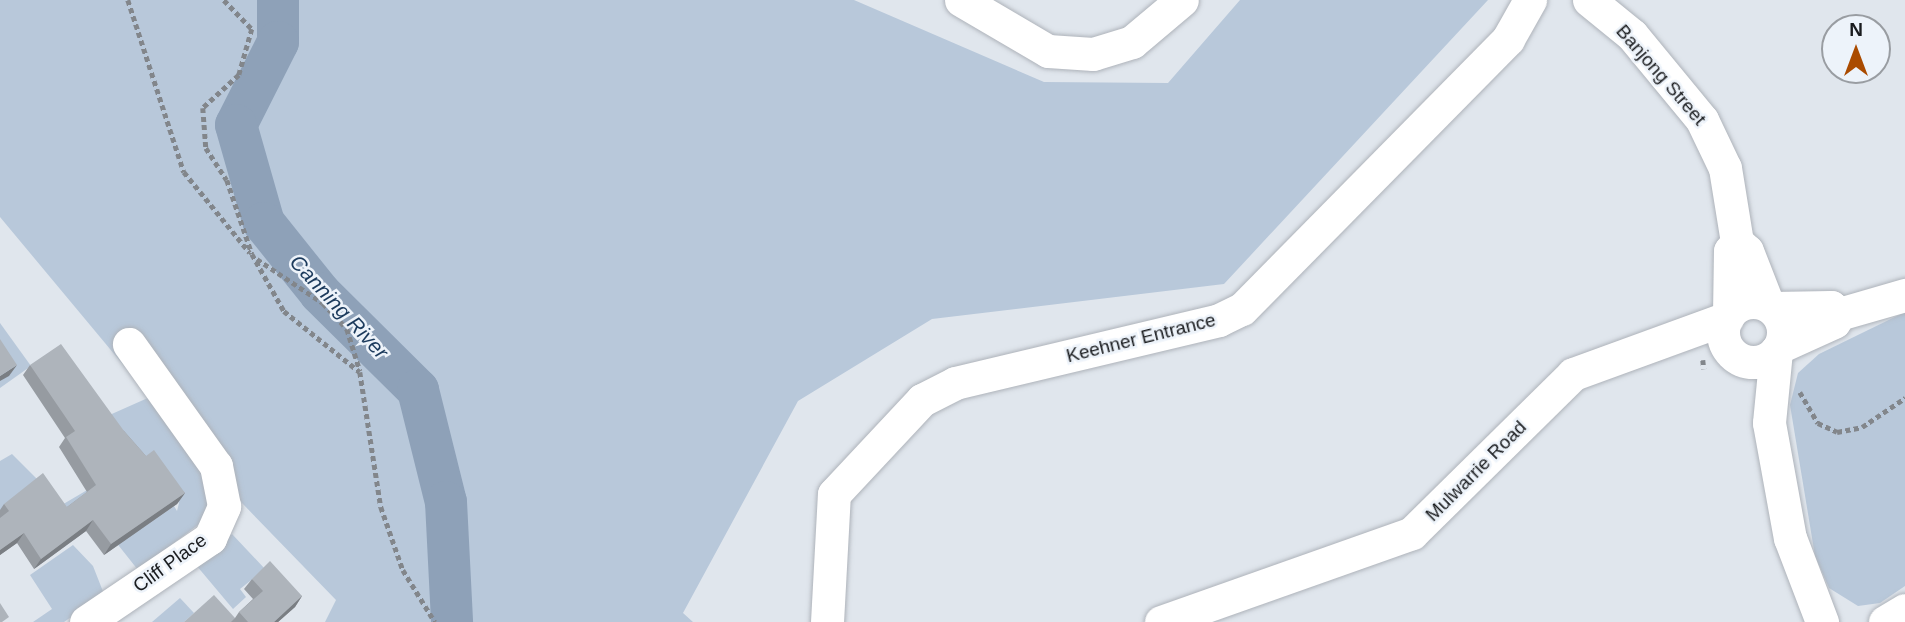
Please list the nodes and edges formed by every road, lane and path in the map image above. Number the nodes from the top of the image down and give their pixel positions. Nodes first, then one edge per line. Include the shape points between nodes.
1 (128, 0) edge
2 (224, 0) edge
3 (961, 0) edge
4 (1182, 0) edge
5 (1530, 0) edge
6 (1590, 0) edge
7 (1737, 242) junction
8 (254, 257) junction
9 (1905, 295) edge
10 (1770, 307) junction
11 (1839, 314) junction
12 (1728, 316) junction
13 (129, 344) dead end
14 (1659, 346) junction
15 (1778, 349) junction
16 (1725, 357) junction
17 (1704, 369) dead end
18 (360, 372) junction
19 (1797, 384) dead end
20 (1905, 398) edge
21 (1769, 423) junction
22 (1905, 610) edge
23 (86, 622) edge
24 (435, 622) edge
25 (827, 622) edge
26 (1161, 622) edge
27 (1822, 622) edge
28 (1885, 622) edge

1 - 8 path via 184,173
2 - 8 path via 252,29 239,75 203,108 206,148 228,180
3 - 4 street via 1048,51 1093,54 1132,42
5 - 25 street, Keehner Entrance via 1508,39 1242,309 1219,320 955,383 922,400 834,494
6 - 7 street, Banjong Street via 1632,35 1702,120 1725,168
7 - 10 street, Banjong Street
7 - 12 street, Banjong Street via 1730,251
8 - 18 path via 284,311
8 - 18 path via 323,303 347,329
9 - 11 street
10 - 11 street via 1831,307
10 - 12 street via 1750,301
10 - 15 street via 1783,327
11 - 15 street via 1834,322
12 - 14 street, Mulwarrie Road via 1707,320
12 - 16 street
13 - 23 street, Cliff Place via 216,466 224,506 210,538
14 - 16 street, Mulwarrie Road
14 - 26 street, Mulwarrie Road via 1616,354 1573,374 1412,533
15 - 16 street via 1758,361
15 - 21 street
16 - 17 path
16 - 21 street
18 - 24 path via 381,507 403,570
19 - 20 path via 1812,417 1837,432 1862,427
21 - 27 street via 1790,538
22 - 28 street

